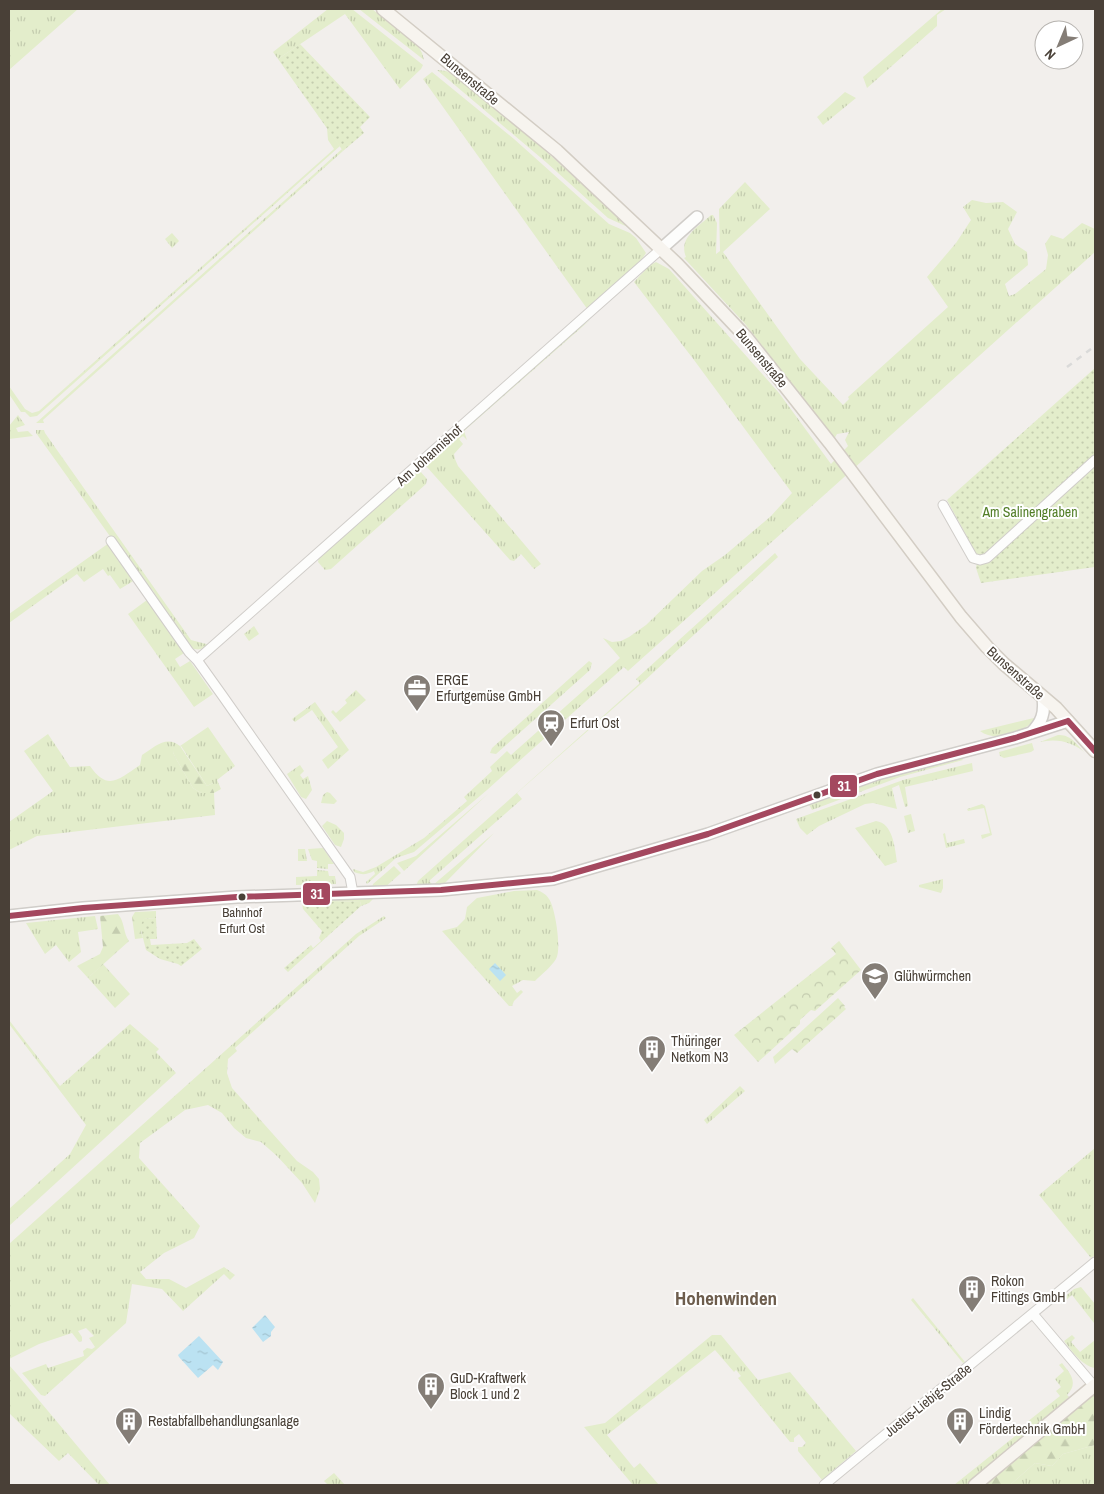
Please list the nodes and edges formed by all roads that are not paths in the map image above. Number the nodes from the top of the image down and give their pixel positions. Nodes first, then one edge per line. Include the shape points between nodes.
1 (383, 9) edge
2 (697, 217) dead end
3 (661, 249) junction
4 (1095, 460) edge
5 (943, 505) dead end
6 (111, 542) dead end
7 (197, 660) junction
8 (1043, 698) junction
9 (1068, 721) junction
10 (1031, 733) junction
11 (1095, 751) edge
12 (353, 893) junction
13 (9, 916) edge
14 (1095, 1262) edge
15 (1033, 1314) junction
16 (1094, 1386) edge
17 (824, 1485) edge
18 (975, 1485) edge

1 - 3 main road, Bunsenstraße via 557,151
2 - 3 street
3 - 7 street, Am Johannishof
3 - 8 main road, Bunsenstraße via 746,337 783,381 987,647
4 - 5 street via 987,558 973,558
6 - 7 street
7 - 12 street via 350,877
8 - 9 main road, Bunsenstraße
8 - 10 street via 1044,715
9 - 10 street
9 - 11 main road, Bunsenstraße
10 - 12 street via 877,774 708,834 554,879 441,890
12 - 13 street via 185,901
14 - 15 street, Justus-Liebig-Straße
15 - 16 street
15 - 17 street, Justus-Liebig-Straße
16 - 18 main road

